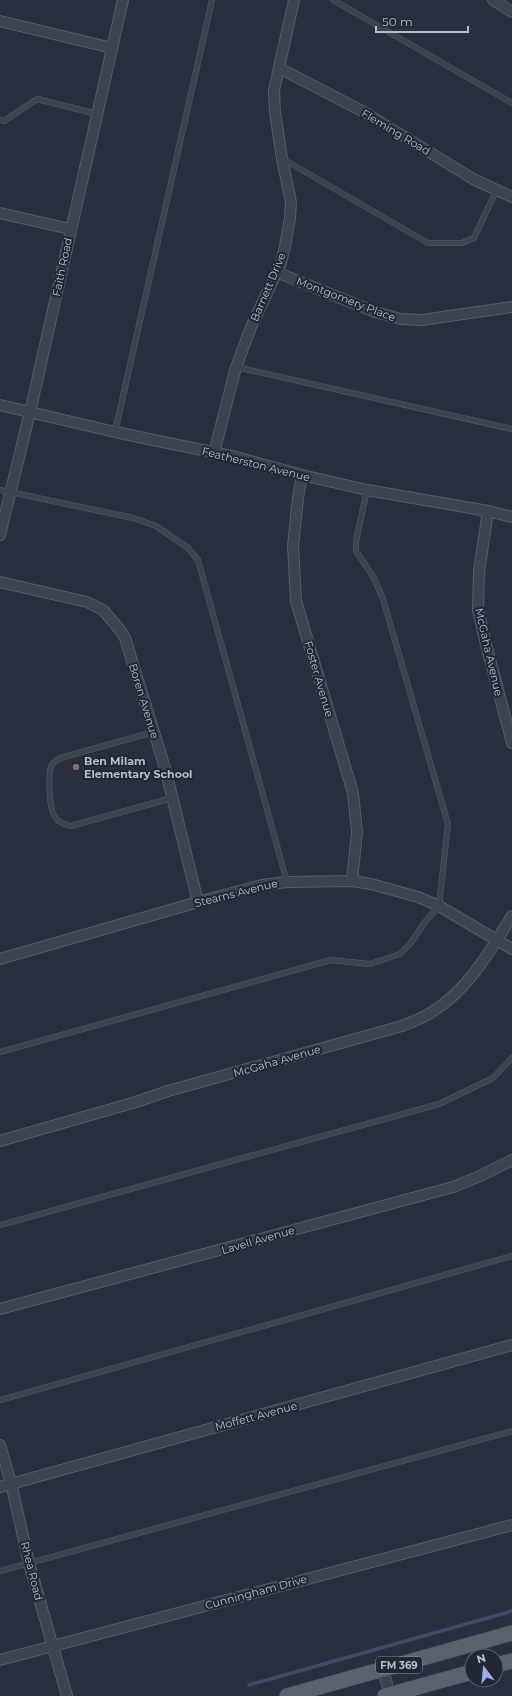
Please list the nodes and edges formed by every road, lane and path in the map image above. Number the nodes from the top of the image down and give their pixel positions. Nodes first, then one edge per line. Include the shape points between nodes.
1 (123, 0) edge
2 (212, 0) edge
3 (294, 0) edge
4 (333, 0) edge
5 (493, 0) edge
6 (512, 12) edge
7 (0, 21) edge
8 (112, 48) junction
9 (279, 68) junction
10 (512, 103) edge
11 (97, 114) junction
12 (0, 120) edge
13 (282, 159) junction
14 (496, 191) junction
15 (512, 197) edge
16 (0, 213) edge
17 (70, 229) junction
18 (276, 272) junction
19 (512, 307) edge
20 (236, 367) junction
21 (0, 405) edge
22 (30, 412) junction
23 (512, 429) edge
24 (115, 432) junction
25 (214, 453) junction
26 (302, 475) junction
27 (0, 490) edge
28 (367, 490) junction
29 (10, 492) junction
30 (488, 511) junction
31 (512, 517) edge
32 (0, 535) edge
33 (0, 582) edge
34 (154, 732) junction
35 (512, 743) edge
36 (172, 798) junction
37 (352, 881) junction
38 (288, 882) junction
39 (198, 902) junction
40 (439, 906) junction
41 (512, 916) edge
42 (498, 940) junction
43 (512, 949) edge
44 (0, 960) edge
45 (0, 1052) edge
46 (512, 1058) edge
47 (0, 1141) edge
48 (512, 1160) edge
49 (0, 1225) edge
50 (512, 1256) edge
51 (0, 1309) edge
52 (512, 1345) edge
53 (0, 1400) edge
54 (512, 1431) edge
55 (0, 1445) edge
56 (11, 1483) junction
57 (0, 1486) edge
58 (512, 1525) edge
59 (29, 1564) junction
60 (0, 1571) edge
61 (512, 1633) edge
62 (52, 1646) junction
63 (0, 1660) edge
64 (383, 1669) junction
65 (464, 1674) edge
66 (67, 1696) edge
67 (287, 1696) edge
68 (388, 1696) edge

1 - 8 street, Faith Road
2 - 24 lane
3 - 9 street, Barnett Drive
4 - 10 lane
5 - 6 street
7 - 8 street
8 - 11 street, Faith Road
9 - 13 street, Barnett Drive via 274,90
9 - 14 street, Fleming Road via 364,112
11 - 12 lane via 37,99 4,121
11 - 17 street, Faith Road
13 - 14 lane via 428,243 462,243 474,238
13 - 18 street, Barnett Drive via 291,202 285,246
14 - 15 street, Fleming Road
16 - 17 street
17 - 22 street, Faith Road
18 - 19 street, Montgomery Place via 375,312 401,319 422,320
18 - 20 street, Barnett Drive
20 - 23 lane
20 - 25 street, Barnett Drive
21 - 22 street, Featherston Avenue
22 - 24 street, Featherston Avenue
22 - 29 street, Faith Road
24 - 25 street, Featherston Avenue
25 - 26 street, Featherston Avenue
26 - 28 street, Featherston Avenue
26 - 37 street, Foster Avenue via 294,546 296,601 353,793 357,832
27 - 29 lane
28 - 30 street, Featherston Avenue
28 - 40 lane via 356,551 374,578 383,599 448,824
29 - 32 street, Faith Road
29 - 38 lane via 133,518 156,526 188,548 198,560
30 - 31 street, Featherston Avenue
30 - 35 street, McGaha Avenue via 479,572 478,610
33 - 34 street, Boren Avenue via 87,602 104,610 125,638
34 - 36 street, Boren Avenue
34 - 36 lane via 53,762 50,772 51,810 62,823 71,826
36 - 39 street, Boren Avenue
37 - 38 street, Stearns Avenue
37 - 40 street, Stearns Avenue via 418,897
38 - 39 street, Stearns Avenue via 262,885
39 - 44 street, Stearns Avenue
40 - 42 street, Stearns Avenue
40 - 45 lane via 400,954 383,961 370,964 331,960
41 - 42 street, McGaha Avenue
42 - 43 street, Stearns Avenue
42 - 47 street, McGaha Avenue via 476,972 457,992 433,1012 415,1021
46 - 49 lane via 493,1078 439,1104
48 - 51 street, Lavell Avenue via 453,1186
50 - 53 lane
52 - 56 street, Moffett Avenue
54 - 59 lane
55 - 56 street, Rhea Road
56 - 57 street, Moffett Avenue
56 - 59 street, Rhea Road
58 - 62 street, Cunningham Drive
59 - 60 lane
59 - 62 street, Rhea Road
61 - 64 main road, FM 369
62 - 63 street, Cunningham Drive
62 - 66 street, Rhea Road
64 - 67 main road, FM 369
64 - 68 street
65 - 68 main road, FM 369

